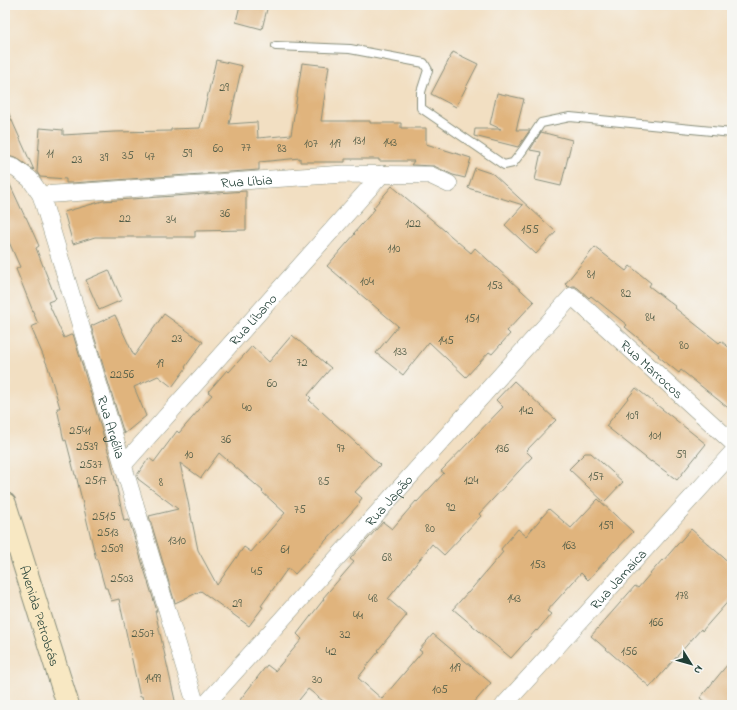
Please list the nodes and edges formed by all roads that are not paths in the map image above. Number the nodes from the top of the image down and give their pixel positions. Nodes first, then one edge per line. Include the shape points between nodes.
1 (276, 46) dead end
2 (732, 133) edge
3 (5, 165) edge
4 (382, 174) junction
5 (450, 184) dead end
6 (41, 195) junction
7 (572, 296) joint
8 (732, 442) edge
9 (732, 453) edge
10 (123, 465) junction
11 (5, 504) edge
12 (68, 705) edge
13 (196, 705) edge
14 (205, 705) edge
15 (504, 705) edge

1 - 2 lane via 350,49 424,63 428,70 421,92 421,108 504,165 513,163 541,122 570,117
3 - 6 street, Rua Argélia via 15,168 30,179
4 - 5 street, Rua Líbia via 430,175
4 - 6 street, Rua Líbia via 344,174
4 - 10 street, Rua Líbano
6 - 10 street, Rua Argélia
7 - 8 street, Rua Marrocos
7 - 14 street, Rua Japão
9 - 15 street, Rua Jamaica
10 - 13 street, Rua Argélia
11 - 12 main road, Avenida Petrobrás

